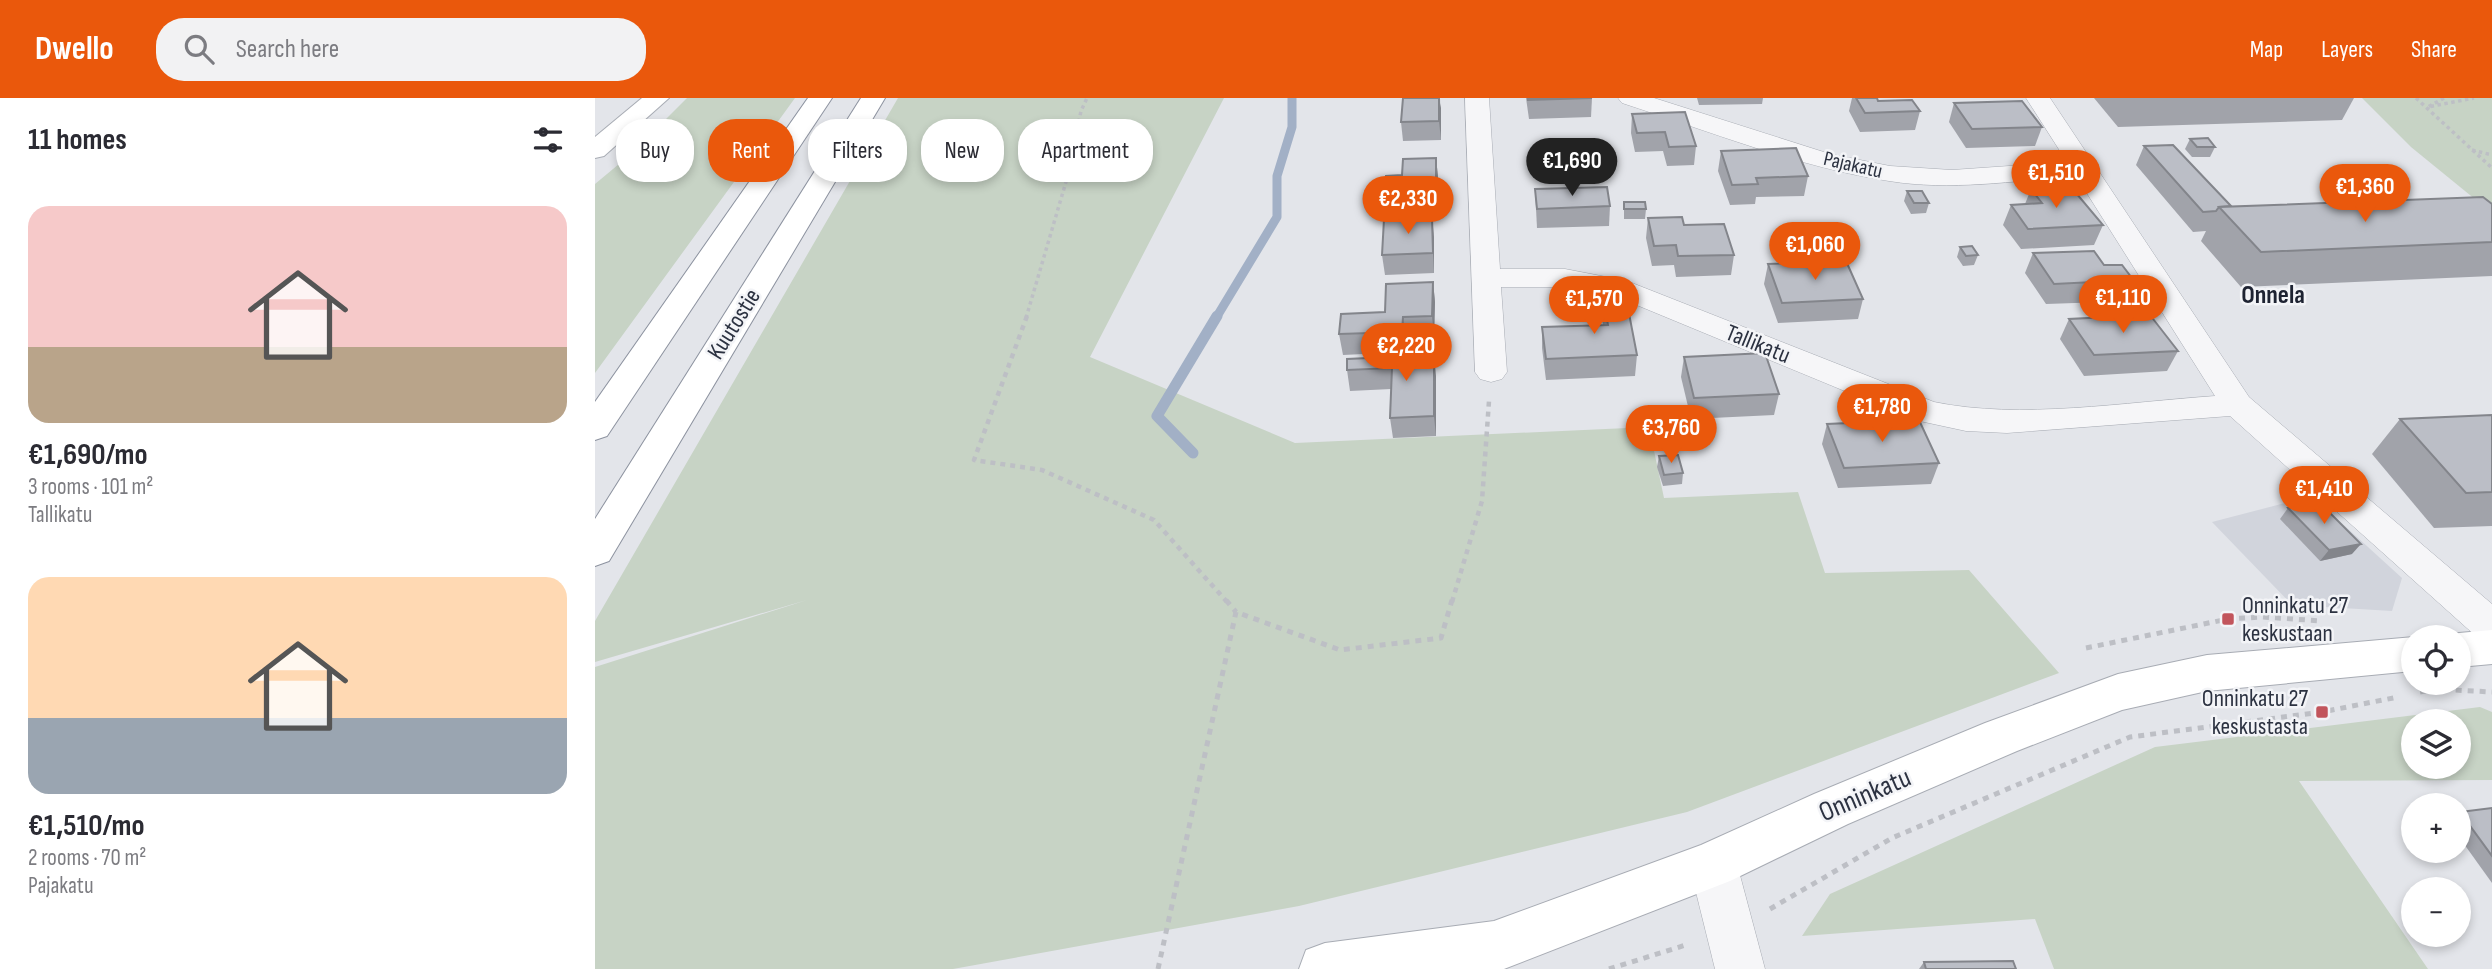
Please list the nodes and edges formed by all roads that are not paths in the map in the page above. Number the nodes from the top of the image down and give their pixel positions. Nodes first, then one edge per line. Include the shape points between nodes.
1 (657, 98) edge
2 (820, 98) edge
3 (873, 98) edge
4 (1477, 98) edge
5 (1630, 98) edge
6 (2038, 98) edge
7 (595, 150) edge
8 (2084, 168) junction
9 (1485, 278) junction
10 (1491, 372) road end
11 (2237, 405) junction
12 (595, 428) edge
13 (595, 551) edge
14 (2492, 626) edge
15 (2492, 647) edge
16 (2471, 649) edge
17 (2401, 655) edge
18 (1713, 864) junction
19 (1736, 950) edge
20 (1325, 969) edge

1 - 7 main road
2 - 12 main road
3 - 13 main road, Kuutostie
4 - 9 street
5 - 8 street, Pajakatu via 1824,160 1890,174 1952,178
6 - 8 street
8 - 11 street
9 - 10 street
9 - 11 street, Tallikatu via 1565,278 1618,287 1927,412 1966,420 2007,422
11 - 14 street
15 - 16 main road
17 - 18 main road, Onninkatu via 2207,673 2118,692 2001,737
18 - 19 street
18 - 20 main road, Onninkatu via 1494,947

